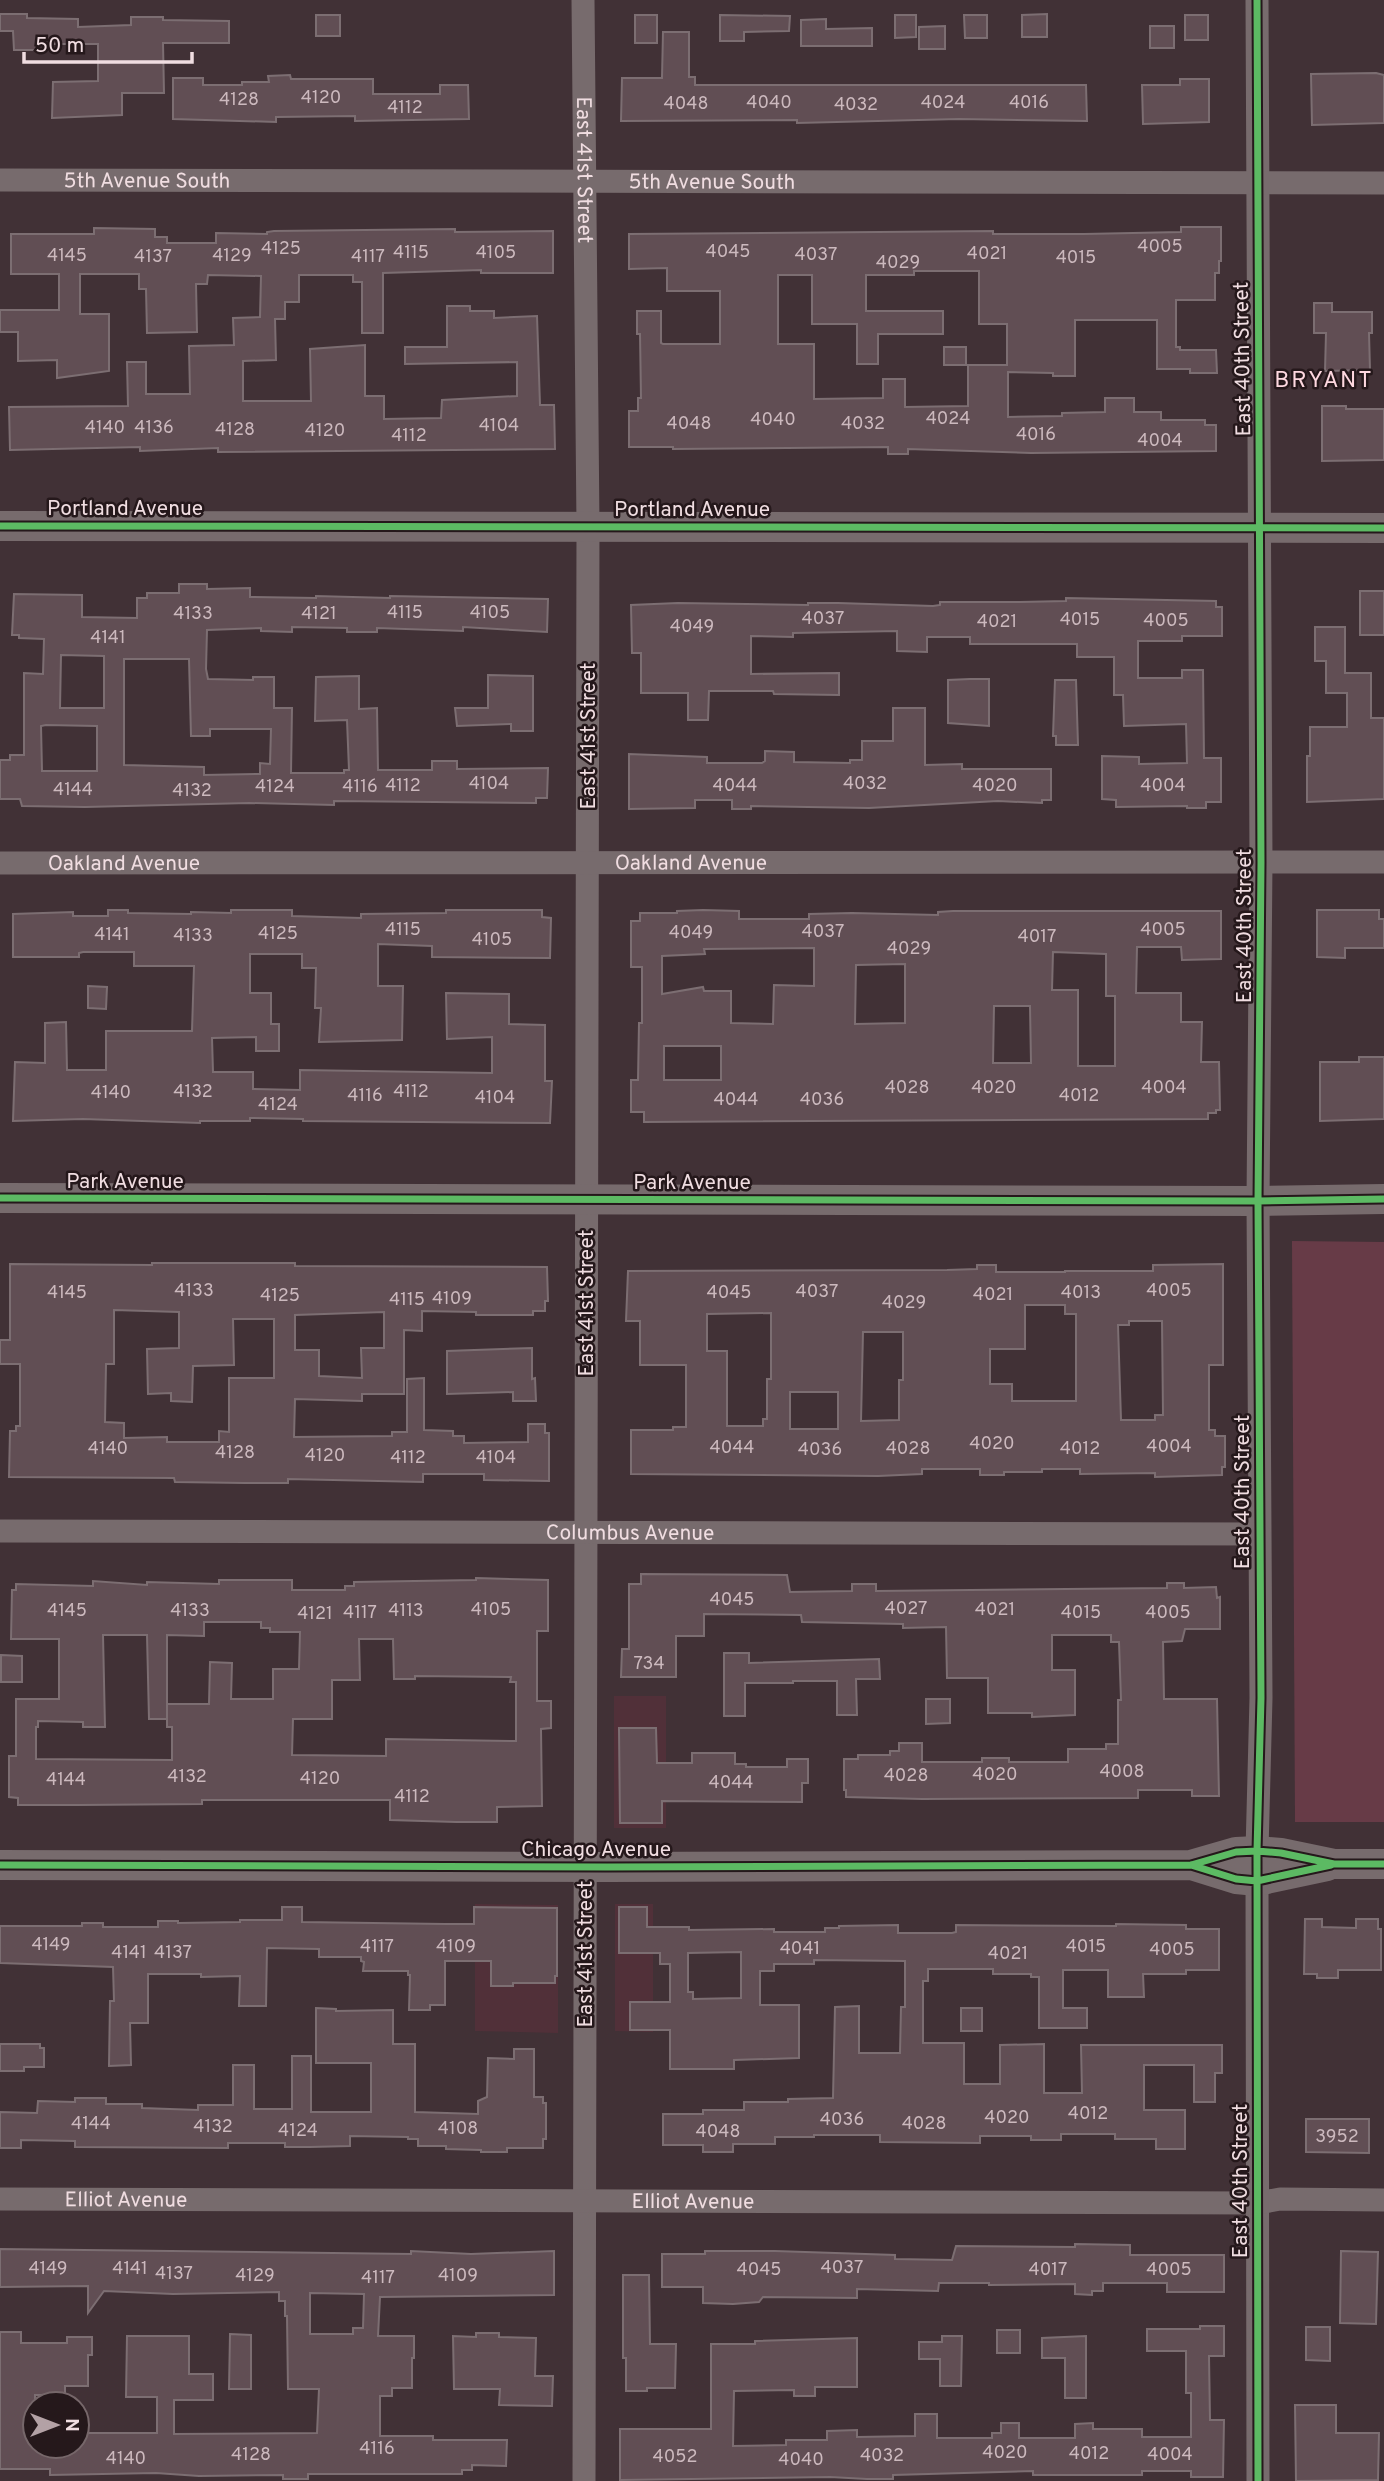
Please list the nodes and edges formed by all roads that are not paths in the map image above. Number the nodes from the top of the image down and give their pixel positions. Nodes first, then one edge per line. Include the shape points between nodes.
1 (583, 0) edge
2 (1257, 0) edge
3 (0, 180) edge
4 (585, 183) junction
5 (1257, 183) junction
6 (1384, 183) edge
7 (0, 526) edge
8 (588, 526) junction
9 (1260, 528) junction
10 (1384, 528) edge
11 (587, 861) junction
12 (1261, 862) junction
13 (1384, 862) edge
14 (0, 863) edge
15 (0, 1198) edge
16 (1384, 1199) edge
17 (586, 1200) junction
18 (1258, 1201) junction
19 (0, 1531) edge
20 (585, 1532) junction
21 (1259, 1534) junction
22 (1257, 1851) junction
23 (1334, 1864) junction
24 (1384, 1864) edge
25 (0, 1865) edge
26 (1191, 1865) junction
27 (584, 1867) junction
28 (1257, 1881) junction
29 (0, 2199) edge
30 (1384, 2200) edge
31 (584, 2201) junction
32 (1258, 2203) junction
33 (584, 2481) edge
34 (1258, 2481) edge

1 - 4 street, East 41st Street
2 - 5 street, East 40th Street
3 - 4 street, 5th Avenue South
4 - 5 street, 5th Avenue South
4 - 8 street, East 41st Street
5 - 6 street, 5th Avenue South
5 - 9 street, East 40th Street
7 - 8 street, Portland Avenue
8 - 9 street, Portland Avenue
8 - 11 street, East 41st Street
9 - 10 street, Portland Avenue
9 - 12 street, East 40th Street
11 - 12 street, Oakland Avenue
11 - 14 street, Oakland Avenue
11 - 17 street, East 41st Street
12 - 13 street, Oakland Avenue
12 - 18 street, East 40th Street
15 - 17 street, Park Avenue
16 - 18 street, Park Avenue
17 - 18 street, Park Avenue
17 - 20 street, East 41st Street
18 - 21 street, East 40th Street
19 - 20 street, Columbus Avenue
20 - 21 street, Columbus Avenue
20 - 27 street, East 41st Street
21 - 22 street, East 40th Street
22 - 23 street, Chicago Avenue
22 - 26 street, Chicago Avenue
23 - 24 street, Chicago Avenue
23 - 28 street, Chicago Avenue
25 - 27 street, Chicago Avenue
26 - 27 street, Chicago Avenue
26 - 28 street, Chicago Avenue
27 - 31 street, East 41st Street
28 - 32 street, East 40th Street
29 - 31 street, Elliot Avenue
30 - 32 street, Elliot Avenue
31 - 32 street, Elliot Avenue
31 - 33 street, East 41st Street
32 - 34 street, East 40th Street

